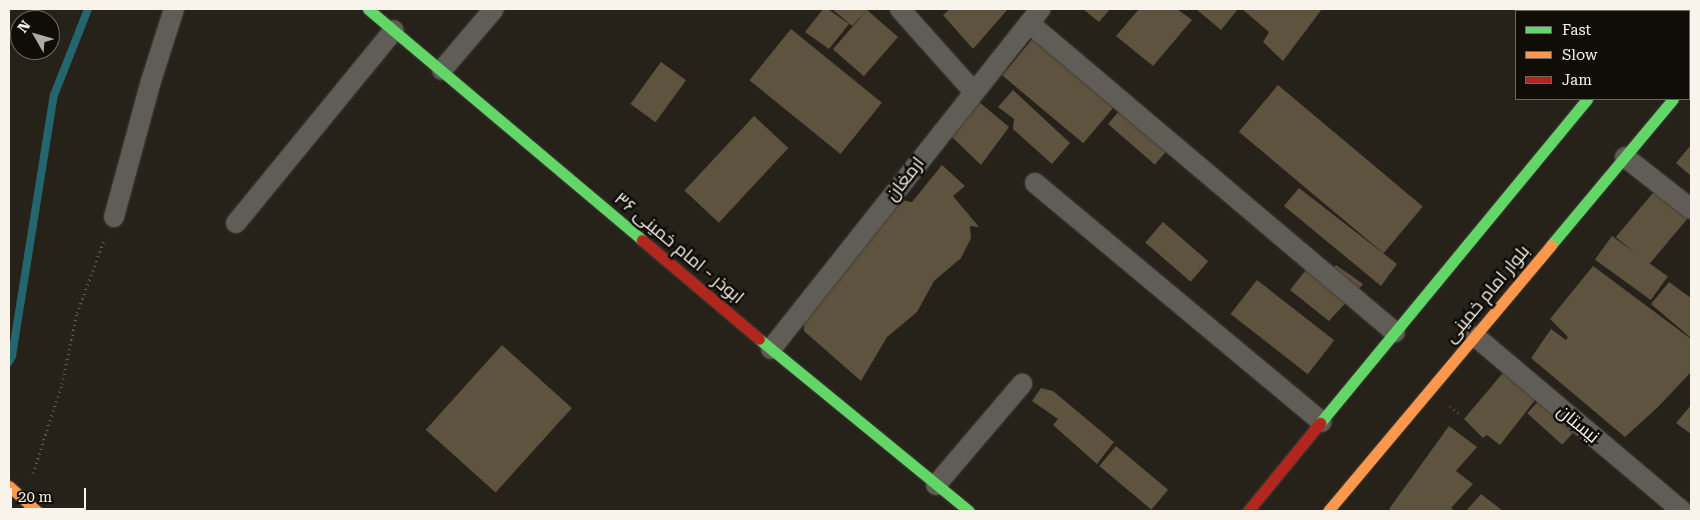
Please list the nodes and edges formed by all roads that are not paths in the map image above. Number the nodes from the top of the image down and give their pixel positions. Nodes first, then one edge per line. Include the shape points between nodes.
1 (174, 9) edge
2 (368, 9) edge
3 (494, 9) edge
4 (900, 9) edge
5 (1034, 16) edge
6 (394, 30) junction
7 (442, 70) junction
8 (974, 92) junction
9 (1586, 100) edge
10 (1672, 100) edge
11 (1625, 156) junction
12 (1035, 183) dead end
13 (1691, 209) edge
14 (114, 217) road end
15 (236, 223) dead end
16 (1395, 332) junction
17 (1475, 336) junction
18 (770, 349) junction
19 (1022, 384) dead end
20 (1322, 422) junction
21 (936, 485) junction
22 (9, 486) edge
23 (24, 499) junction
24 (1258, 499) junction
25 (1269, 507) dead end
26 (15, 511) edge
27 (37, 511) edge
28 (969, 511) edge
29 (1248, 511) edge
30 (1328, 511) edge
31 (1682, 511) edge

1 - 14 street
2 - 6 main road, ابوذر - امام خمینی ۳۶
3 - 7 street
4 - 8 street
5 - 8 street, ارمغان
5 - 16 street
6 - 7 main road, ابوذر - امام خمینی ۳۶
6 - 15 street
7 - 18 main road, ابوذر - امام خمینی ۳۶
8 - 18 street, ارمغان
9 - 16 main road
10 - 11 main road, بلوار امام خمینی
11 - 13 street
11 - 17 main road, بلوار امام خمینی
12 - 20 street
16 - 20 main road
17 - 30 main road, بلوار امام خمینی
17 - 31 street, نیستان
18 - 21 main road, ابوذر - امام خمینی ۳۶
19 - 21 street
20 - 24 main road
21 - 28 main road, ابوذر - امام خمینی ۳۶
22 - 23 main road
23 - 26 main road
23 - 27 main road
24 - 25 main road
24 - 29 main road

